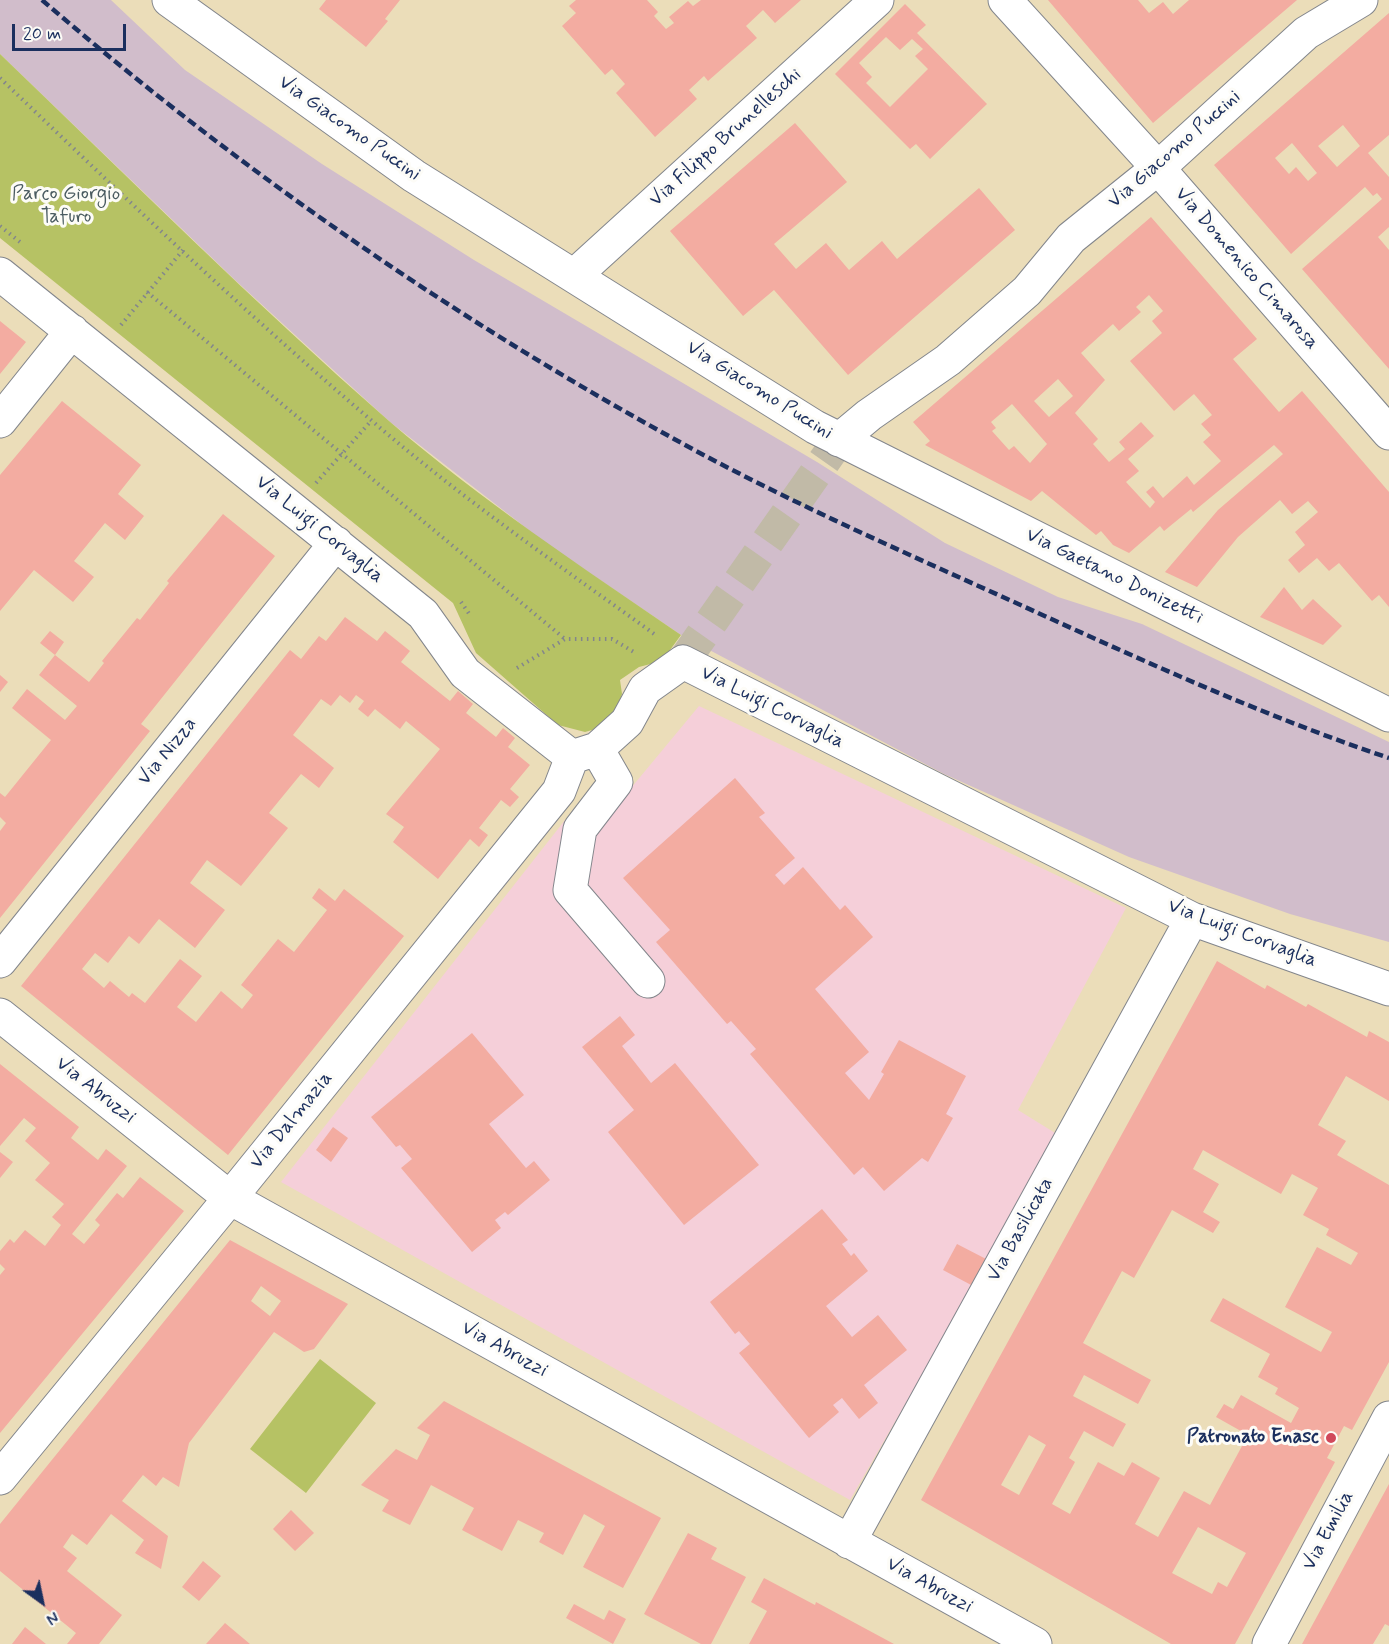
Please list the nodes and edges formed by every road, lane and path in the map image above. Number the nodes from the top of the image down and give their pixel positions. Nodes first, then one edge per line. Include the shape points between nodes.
1 (169, 0) edge
2 (876, 0) edge
3 (1005, 0) edge
4 (1361, 0) edge
5 (0, 78) edge
6 (1158, 168) junction
7 (183, 250) junction
8 (0, 274) edge
9 (575, 275) junction
10 (147, 292) junction
11 (121, 325) dead end
12 (72, 331) junction
13 (0, 421) edge
14 (371, 421) junction
15 (1389, 433) edge
16 (839, 440) junction
17 (341, 455) junction
18 (315, 485) dead end
19 (336, 543) junction
20 (565, 639) dead end
21 (674, 651) junction
22 (1389, 714) edge
23 (585, 753) junction
24 (1192, 919) junction
25 (0, 961) edge
26 (648, 981) dead end
27 (1389, 989) edge
28 (0, 1015) edge
29 (230, 1198) junction
30 (1389, 1418) edge
31 (0, 1478) edge
32 (849, 1542) junction
33 (1035, 1644) edge
34 (1269, 1644) edge

1 - 9 street, Via Giacomo Puccini via 414,176
2 - 9 street, Via Filippo Brunelleschi
3 - 6 street, Via Domenico Cimarosa
4 - 6 street, Via Giacomo Puccini via 1306,33
5 - 7 path
6 - 15 street, Via Domenico Cimarosa
6 - 16 street, Via Giacomo Puccini via 1071,238 1027,291 948,360
7 - 10 path
7 - 14 path
8 - 12 street, Via Luigi Corvaglia
9 - 16 street, Via Giacomo Puccini
10 - 11 path
10 - 17 path
12 - 13 street
12 - 19 street, Via Luigi Corvaglia
14 - 17 path
14 - 21 path via 517,536
16 - 22 street, Via Gaetano Donizetti
17 - 18 path
17 - 20 path
19 - 23 street, Via Luigi Corvaglia via 423,614 465,673
19 - 25 street, Via Nizza
21 - 23 street, Via Luigi Corvaglia via 645,688 627,722
21 - 24 street, Via Luigi Corvaglia
23 - 26 street via 616,782 580,829 570,891
23 - 29 street, Via Dalmazia via 559,791
24 - 27 street, Via Luigi Corvaglia
24 - 32 street, Via Basilicata
28 - 29 street, Via Abruzzi
29 - 31 street, Via Dalmazia
29 - 32 street, Via Abruzzi
30 - 34 street, Via Emilia
32 - 33 street, Via Abruzzi

